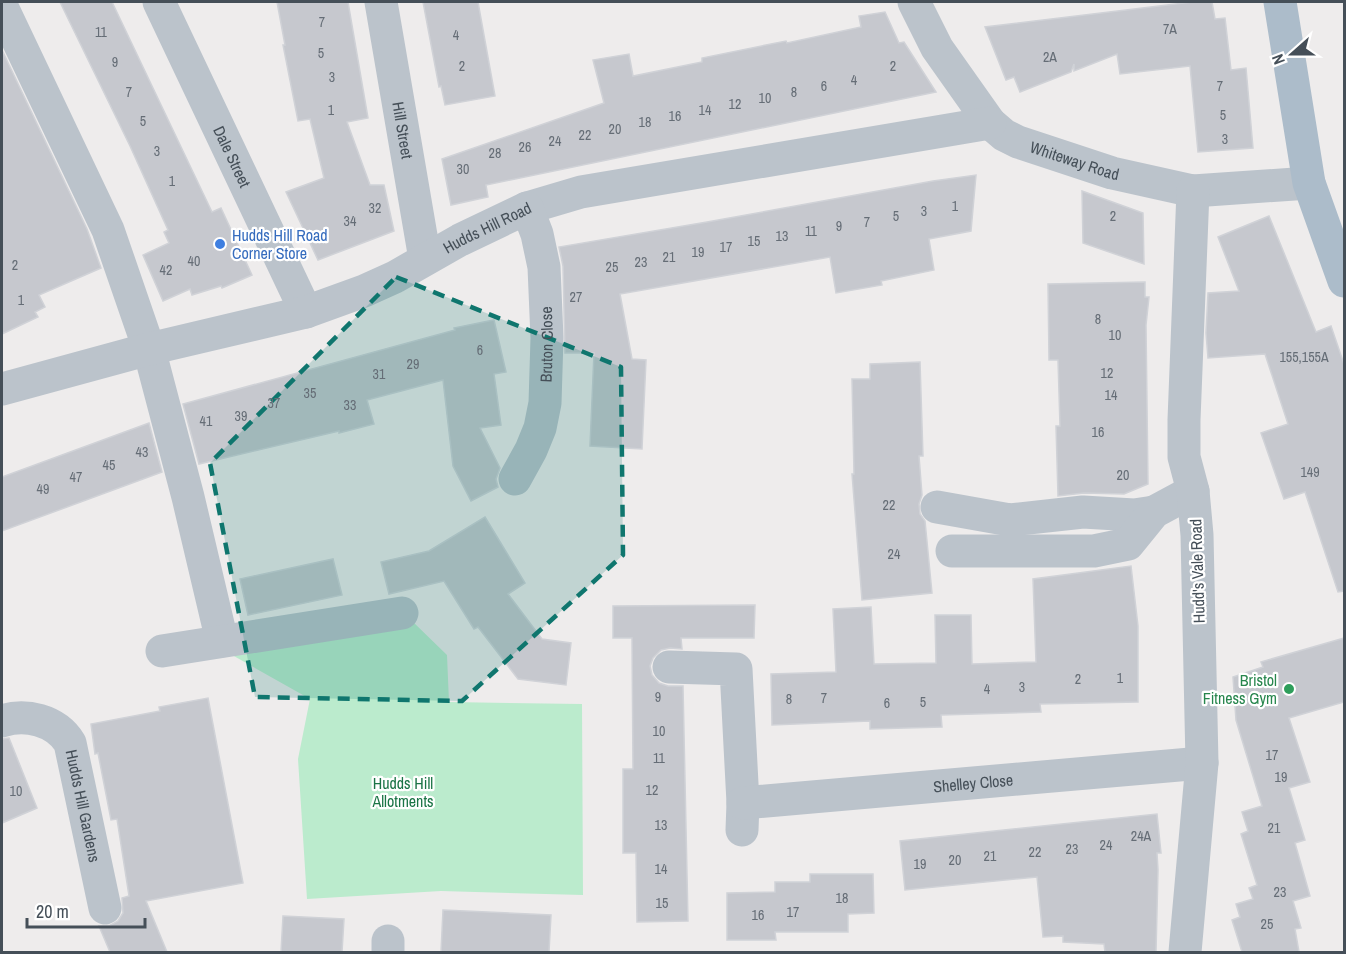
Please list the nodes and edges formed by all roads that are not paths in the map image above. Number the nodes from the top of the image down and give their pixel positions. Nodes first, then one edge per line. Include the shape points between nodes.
1 (159, 2) edge
2 (381, 2) edge
3 (914, 2) edge
4 (1280, 2) edge
5 (2, 7) edge
6 (990, 123) junction
7 (1309, 183) junction
8 (1193, 190) junction
9 (527, 208) junction
10 (425, 259) junction
11 (1344, 281) edge
12 (306, 312) junction
13 (149, 349) junction
14 (2, 389) edge
15 (515, 479) dead end
16 (1193, 491) junction
17 (937, 507) dead end
18 (1154, 512) junction
19 (952, 551) dead end
20 (402, 613) dead end
21 (222, 641) junction
22 (162, 651) dead end
23 (669, 667) dead end
24 (2, 721) edge
25 (1202, 763) junction
26 (105, 908) dead end
27 (1185, 952) edge

1 - 12 street, Dale Street
2 - 10 street, Hill Street
3 - 6 street, Whiteway Road via 937,48
4 - 7 main road
5 - 13 street via 108,230
6 - 8 street, Whiteway Road via 1018,142 1112,173
6 - 9 street, Hudds Hill Road via 581,192
7 - 8 street, Whiteway Road
7 - 11 main road
8 - 16 street, Hudd's Vale Road via 1184,457
9 - 10 street, Hudds Hill Road
9 - 15 street, Bruton Close via 544,267 548,338 540,428
10 - 12 street, Hudds Hill Road via 364,291
12 - 13 street, Hudds Hill Road
13 - 14 street, Hudds Hill Road
13 - 21 street
16 - 18 street
16 - 25 street, Hudd's Vale Road
17 - 18 street via 1010,520
18 - 19 street via 1128,544 1094,551
20 - 21 street
21 - 22 street
23 - 25 street, Shelley Close via 736,669 742,817
24 - 26 street, Hudds Hill Gardens via 32,718 56,727 70,743
25 - 27 street, Hudd's Vale Road

